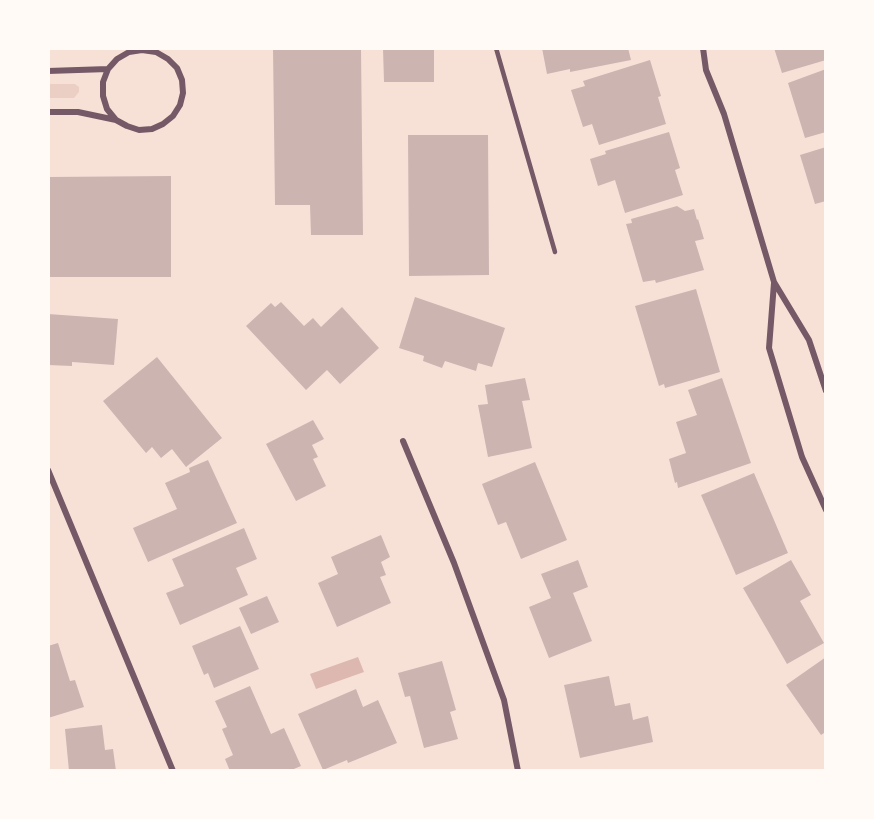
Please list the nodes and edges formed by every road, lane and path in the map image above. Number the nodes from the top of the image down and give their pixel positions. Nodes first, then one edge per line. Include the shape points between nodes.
1 (496, 48) edge
2 (703, 48) edge
3 (108, 69) junction
4 (48, 71) edge
5 (48, 112) edge
6 (116, 120) junction
7 (555, 252) dead end
8 (774, 282) junction
9 (826, 391) edge
10 (403, 441) dead end
11 (48, 470) edge
12 (826, 510) edge
13 (173, 771) edge
14 (518, 771) edge

1 - 7 lane
2 - 8 street via 706,70 724,114
3 - 4 street
3 - 6 street via 103,96
3 - 6 street via 129,52 156,52 177,68 182,80 180,105 163,124 139,130
5 - 6 street via 78,112
8 - 9 street via 810,340
8 - 12 street via 769,348 802,457
10 - 14 street via 454,563 504,700
11 - 13 street

